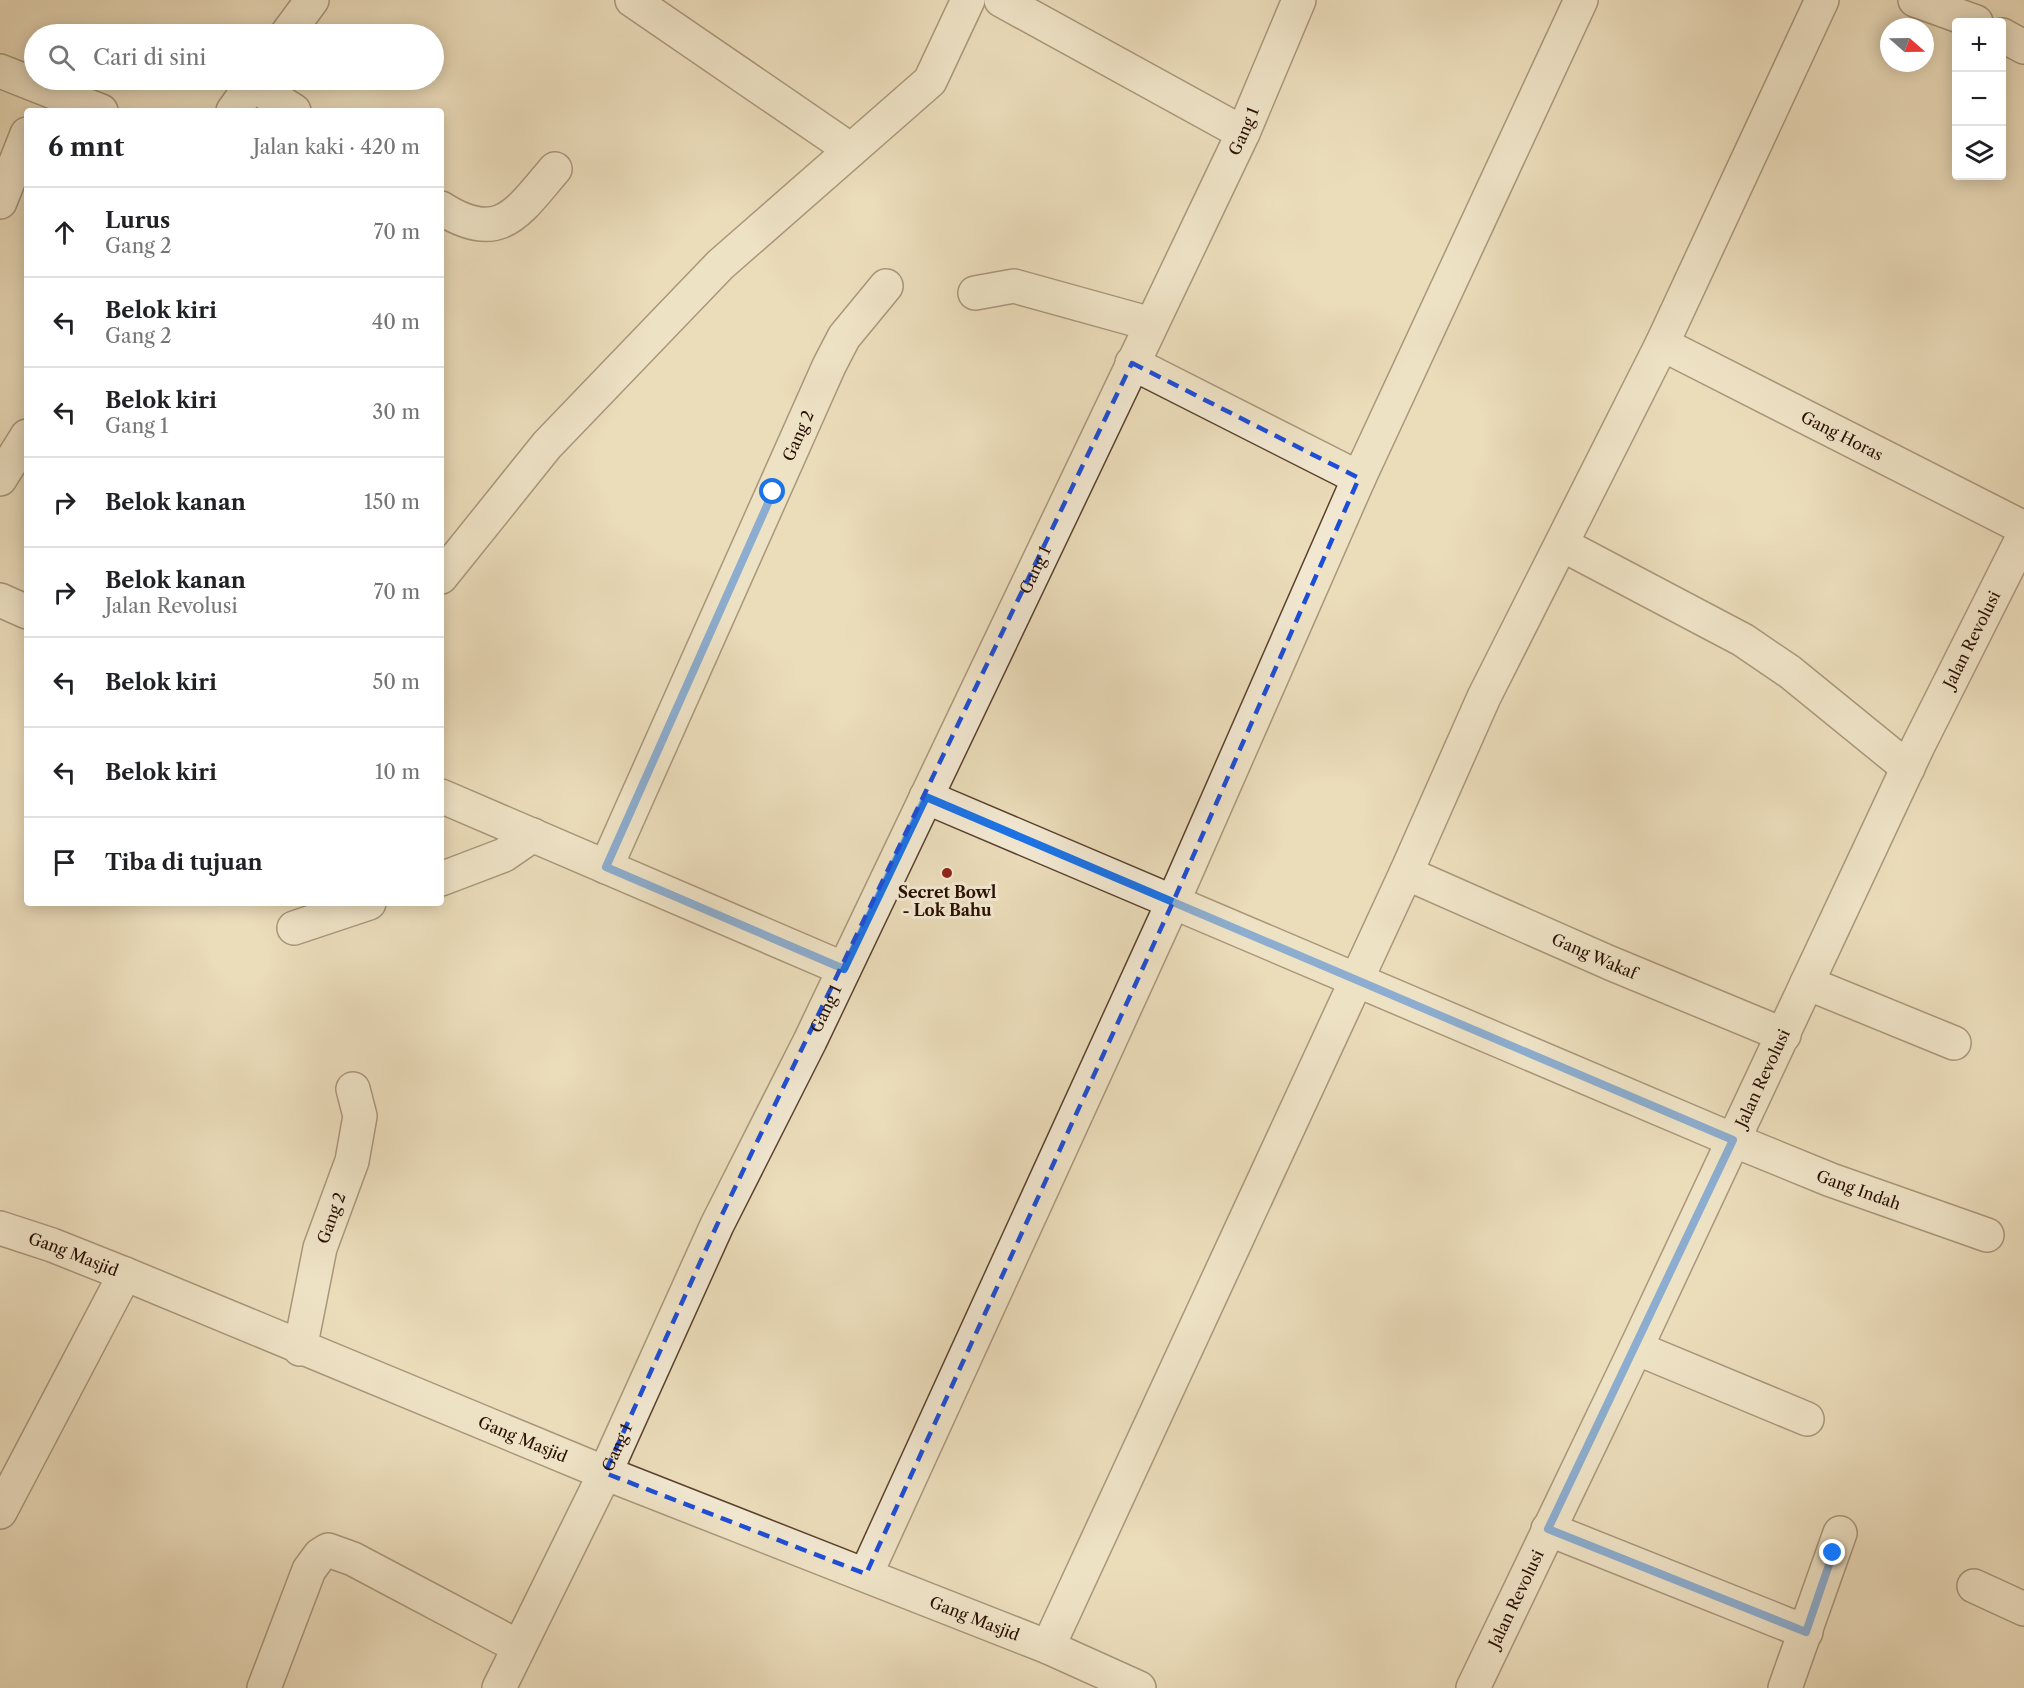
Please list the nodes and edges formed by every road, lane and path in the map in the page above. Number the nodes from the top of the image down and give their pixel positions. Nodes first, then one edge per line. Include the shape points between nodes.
1 (312, 0) edge
2 (632, 0) edge
3 (968, 0) edge
4 (1001, 0) edge
5 (1299, 0) edge
6 (1581, 0) edge
7 (1822, 0) edge
8 (1915, 0) edge
9 (1965, 18) edge
10 (294, 24) edge
11 (2006, 38) edge
12 (2024, 47) edge
13 (0, 70) edge
14 (24, 88) edge
15 (27, 90) edge
16 (248, 90) edge
17 (265, 90) edge
18 (40, 100) edge
19 (84, 108) edge
20 (235, 108) edge
21 (290, 108) edge
22 (1243, 133) junction
23 (24, 142) edge
24 (851, 150) junction
25 (555, 169) dead end
26 (0, 202) edge
27 (444, 210) edge
28 (886, 286) dead end
29 (975, 293) dead end
30 (1151, 324) junction
31 (1662, 344) junction
32 (1132, 363) junction
33 (24, 441) edge
34 (1359, 478) junction
35 (0, 479) edge
36 (2024, 528) edge
37 (2024, 535) edge
38 (1563, 545) junction
39 (444, 574) edge
40 (0, 600) edge
41 (24, 611) edge
42 (1908, 768) junction
43 (444, 797) edge
44 (926, 797) junction
45 (533, 835) junction
46 (606, 867) junction
47 (1406, 873) junction
48 (444, 878) edge
49 (1173, 903) junction
50 (360, 906) edge
51 (294, 928) dead end
52 (844, 969) junction
53 (1355, 979) junction
54 (1807, 983) junction
55 (1784, 1035) junction
56 (1954, 1043) dead end
57 (353, 1089) dead end
58 (1733, 1140) junction
59 (0, 1228) edge
60 (1986, 1235) dead end
61 (125, 1274) junction
62 (1636, 1348) junction
63 (300, 1349) junction
64 (1807, 1419) dead end
65 (605, 1473) junction
66 (0, 1512) edge
67 (1548, 1529) junction
68 (1840, 1533) dead end
69 (866, 1574) junction
70 (1974, 1586) dead end
71 (2024, 1609) edge
72 (1806, 1632) junction
73 (519, 1647) junction
74 (1048, 1647) junction
75 (264, 1688) edge
76 (499, 1688) edge
77 (1139, 1688) edge
78 (1473, 1688) edge
79 (1785, 1688) edge

1 - 10 street
2 - 24 street
3 - 24 street via 930,81
4 - 22 street
5 - 22 street, Gang 1
6 - 34 street
7 - 31 street
8 - 9 street
11 - 12 street
13 - 14 street
15 - 18 street
16 - 20 street
17 - 21 street
18 - 19 street
22 - 30 street, Gang 1
23 - 26 street
24 - 39 street via 720,265 547,444
25 - 27 street via 516,215 499,223 480,225
28 - 46 street, Gang 2 via 844,337 829,366
29 - 30 street via 1014,286
30 - 32 street, Gang 1
31 - 36 street, Gang Horas
31 - 38 street
32 - 34 street
32 - 44 street, Gang 1
33 - 35 street
34 - 49 street
37 - 42 street, Jalan Revolusi
38 - 42 street via 1743,640 1790,672
38 - 47 street via 1484,698
40 - 41 street
42 - 54 street, Jalan Revolusi
43 - 45 street
44 - 49 street, Gang Indah
44 - 52 street, Gang 1
45 - 46 street
45 - 48 street via 489,862
46 - 52 street
47 - 53 street
47 - 55 street, Gang Wakaf
49 - 53 street, Gang Indah
49 - 69 street
50 - 51 street
52 - 65 street, Gang 1 via 717,1225
53 - 58 street, Gang Indah
53 - 74 street
54 - 55 street, Jalan Revolusi
54 - 56 street
55 - 58 street, Jalan Revolusi
57 - 63 street, Gang 2 via 360,1116 352,1161 320,1248
58 - 60 street, Gang Indah
58 - 62 street, Jalan Revolusi
59 - 61 street, Gang Masjid
61 - 63 street, Gang Masjid
61 - 66 street
62 - 64 street
62 - 67 street, Jalan Revolusi
63 - 65 street, Gang Masjid
65 - 69 street, Gang Masjid
65 - 73 street, Gang 1
67 - 72 street
67 - 78 street, Jalan Revolusi
68 - 72 street
69 - 74 street, Gang Masjid
70 - 71 street
72 - 79 street
73 - 75 street via 328,1550 309,1570
73 - 76 street, Gang 1
74 - 77 street, Gang Masjid

